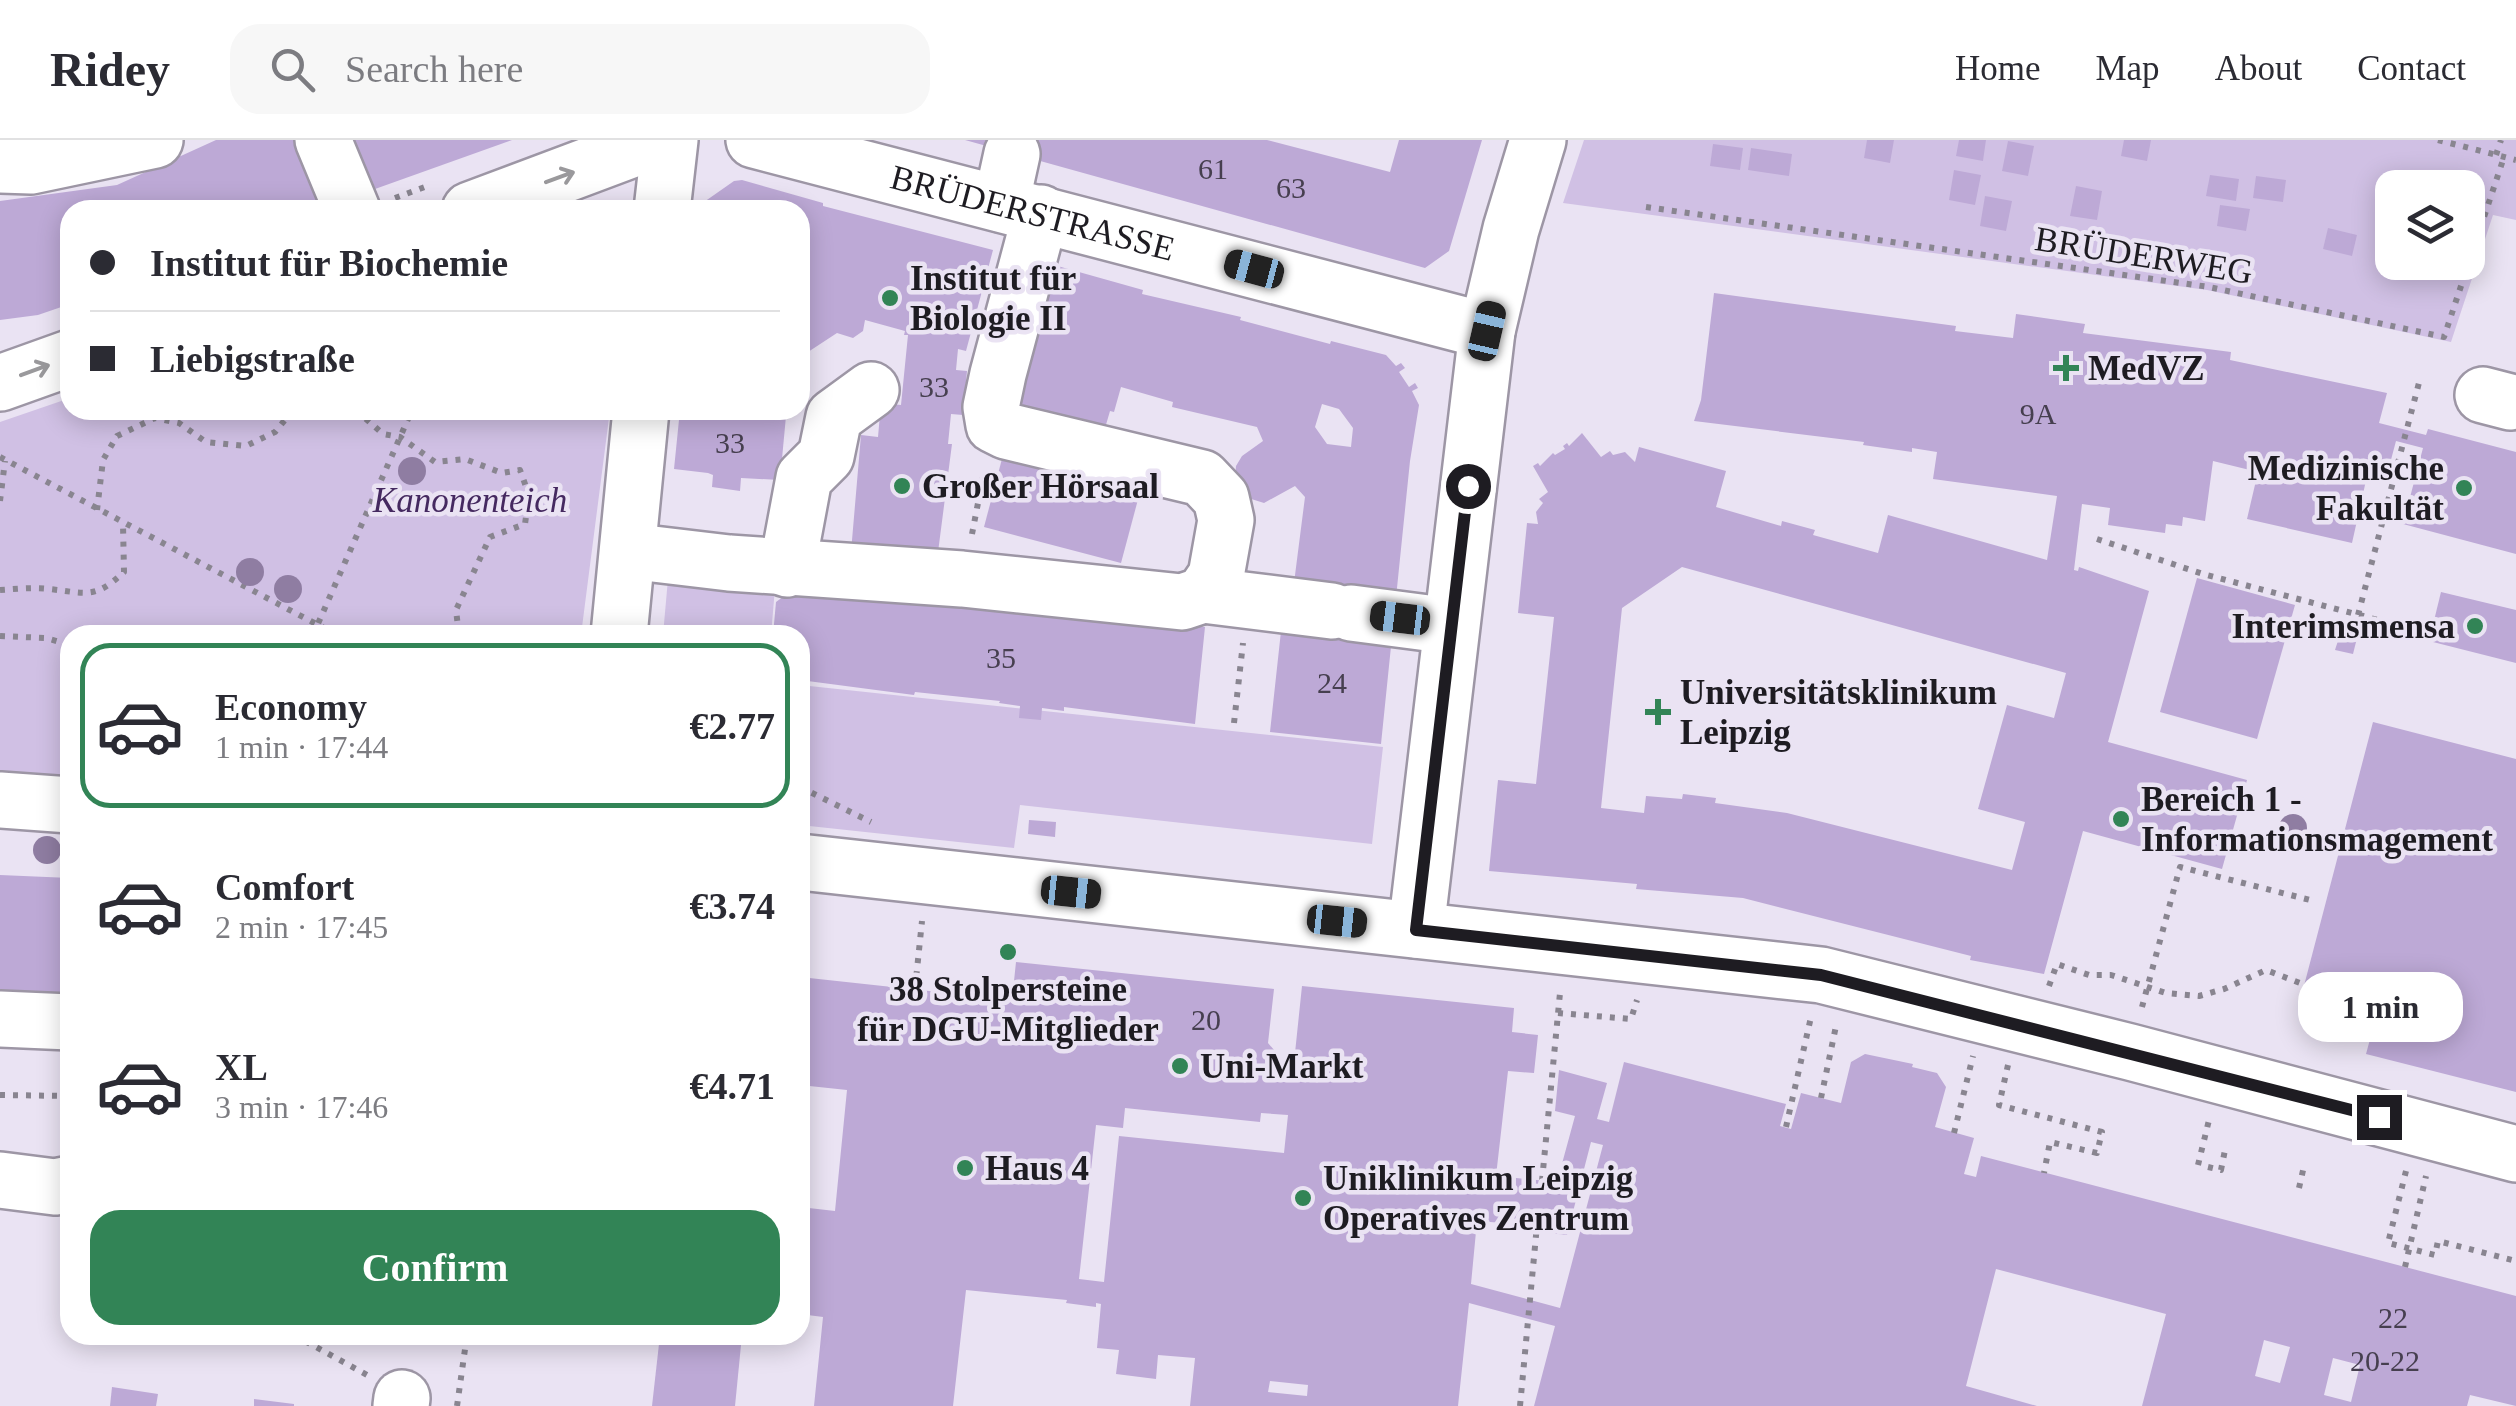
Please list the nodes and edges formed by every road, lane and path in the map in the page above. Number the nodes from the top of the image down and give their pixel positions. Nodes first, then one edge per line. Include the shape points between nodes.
1 (155, 140) edge
2 (323, 140) edge
3 (648, 140) edge
4 (670, 140) edge
5 (754, 140) edge
6 (1538, 140) edge
7 (2438, 140) edge
8 (2501, 140) edge
9 (2500, 156) junction
10 (2516, 160) edge
11 (0, 165) edge
12 (1018, 190) junction
13 (348, 200) edge
14 (497, 200) edge
15 (663, 200) edge
16 (1646, 206) dead end
17 (1487, 331) junction
18 (60, 362) edge
19 (2420, 379) dead end
20 (0, 383) edge
21 (872, 390) dead end
22 (151, 420) edge
23 (165, 420) edge
24 (284, 420) edge
25 (367, 420) edge
26 (408, 420) edge
27 (640, 420) edge
28 (994, 425) junction
29 (400, 438) junction
30 (2, 459) edge
31 (0, 501) edge
32 (98, 510) junction
33 (123, 524) junction
34 (2097, 538) dead end
35 (628, 551) junction
36 (787, 568) junction
37 (962, 579) junction
38 (0, 590) edge
39 (1226, 599) junction
40 (2358, 614) junction
41 (2382, 621) dead end
42 (315, 625) edge
43 (317, 625) edge
44 (458, 625) edge
45 (620, 625) edge
46 (1451, 626) junction
47 (0, 636) edge
48 (60, 642) edge
49 (1234, 723) dead end
50 (0, 800) edge
51 (60, 803) edge
52 (810, 863) edge
53 (2310, 900) dead end
54 (1416, 930) junction
55 (919, 947) dead end
56 (2051, 980) dead end
57 (2300, 983) dead end
58 (2148, 988) junction
59 (915, 989) dead end
60 (1559, 997) dead end
61 (1637, 1002) dead end
62 (2143, 1005) dead end
63 (1558, 1013) junction
64 (1811, 1017) dead end
65 (0, 1019) edge
66 (1837, 1021) dead end
67 (60, 1022) edge
68 (1973, 1054) dead end
69 (2009, 1064) dead end
70 (0, 1096) edge
71 (60, 1096) edge
72 (1820, 1098) dead end
73 (2210, 1114) dead end
74 (1786, 1127) dead end
75 (1954, 1132) dead end
76 (2226, 1146) dead end
77 (2516, 1154) edge
78 (2198, 1164) dead end
79 (2407, 1164) dead end
80 (2304, 1166) dead end
81 (2208, 1167) dead end
82 (2428, 1170) dead end
83 (2044, 1173) dead end
84 (0, 1180) edge
85 (1542, 1180) dead end
86 (60, 1186) edge
87 (2299, 1188) dead end
88 (1537, 1225) dead end
89 (2410, 1248) junction
90 (2516, 1261) edge
91 (2405, 1267) dead end
92 (310, 1345) edge
93 (465, 1345) edge
94 (401, 1402) edge
95 (458, 1406) edge
96 (1520, 1406) edge

1 - 11 street via 31,166
2 - 13 street
14 -> 3 street
4 - 15 street
5 - 12 street, BRÜDERSTRASSE
6 - 17 street
7 - 9 path
8 - 9 path
9 - 10 path
9 - 16 path, BRÜDERWEG via 2444,337 2209,287
12 - 17 street, BRÜDERSTRASSE
12 - 28 street
17 - 46 street
20 -> 18 street
19 - 40 path
21 - 36 street via 834,417 826,456 804,478
22 - 32 path via 118,436 103,460
23 - 24 path via 206,442 246,446
25 - 29 path
26 - 29 path
27 - 35 street
28 - 37 path
28 - 39 street via 1202,478 1221,498 1226,520 1216,576
29 - 43 path
29 - 44 path via 435,462 465,458 502,473 520,470 529,495 525,524 490,537 456,610
30 - 31 path
30 - 32 path
32 - 33 path
33 - 38 path via 124,572 108,587 83,595
33 - 42 path
34 - 40 path
35 - 36 street
35 - 45 street
36 - 37 street
37 - 39 street via 1182,602
39 - 46 street
39 - 49 path
40 - 41 path
46 - 54 street
47 - 48 path
50 - 51 street
52 - 54 street
53 - 58 path via 2180,867
54 - 77 street via 1821,975
55 - 59 path
56 - 58 path via 2057,964
57 - 58 path via 2266,970 2199,996
58 - 62 path
60 - 63 path
61 - 63 path via 1630,1020
63 - 85 path
64 - 74 path
65 - 67 street
66 - 72 path
68 - 75 path
69 - 83 path via 1999,1105 2102,1132 2096,1153 2050,1142
70 - 71 path
73 - 78 path
76 - 81 path via 2221,1170
79 - 89 path via 2388,1243
80 - 87 path
82 - 89 path
84 - 86 street
88 - 96 path
89 - 90 path via 2435,1255 2438,1241
89 - 91 path
92 - 94 path
93 - 95 path

